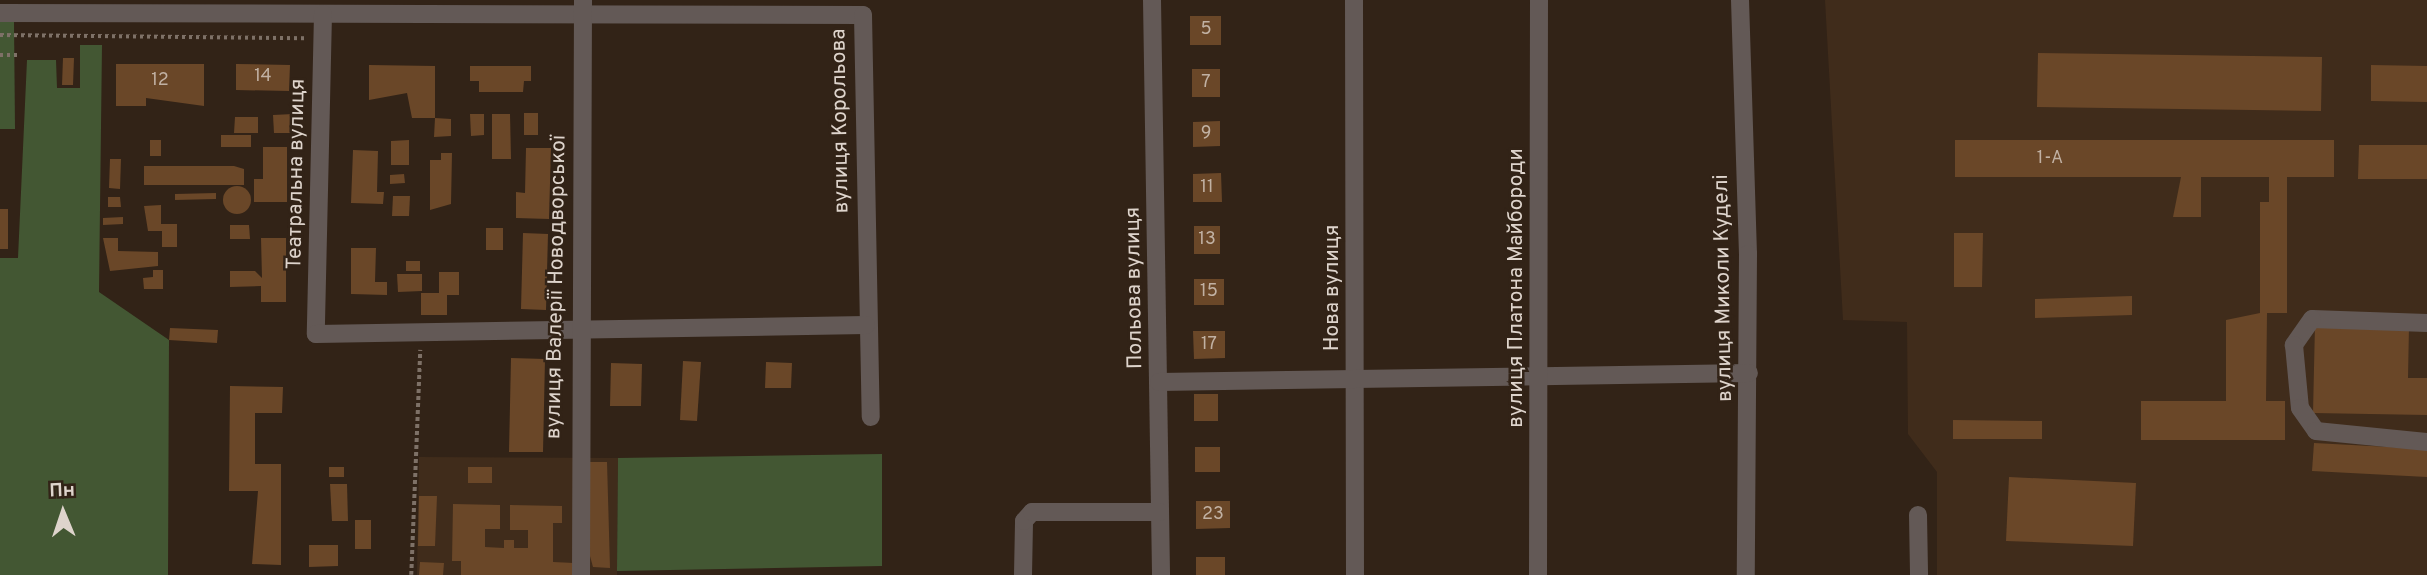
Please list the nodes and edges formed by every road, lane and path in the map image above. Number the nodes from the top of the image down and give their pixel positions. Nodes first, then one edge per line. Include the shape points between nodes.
1 (1152, 0) edge
2 (1354, 0) edge
3 (1539, 0) edge
4 (1740, 0) edge
5 (20, 6) edge
6 (221, 7) edge
7 (364, 7) edge
8 (583, 7) edge
9 (0, 13) edge
10 (323, 14) junction
11 (0, 35) edge
12 (322, 38) junction
13 (0, 55) edge
14 (20, 55) dead end
15 (2427, 323) edge
16 (866, 325) junction
17 (579, 333) junction
18 (421, 334) junction
19 (1749, 373) junction
20 (1541, 376) junction
21 (1356, 379) junction
22 (1159, 382) junction
23 (872, 416) dead end
24 (2427, 442) edge
25 (1160, 512) junction
26 (1918, 515) dead end
27 (411, 575) edge
28 (581, 575) edge
29 (1023, 575) edge
30 (1161, 575) edge
31 (1355, 575) edge
32 (1538, 575) edge
33 (1746, 575) edge
34 (1919, 575) edge

1 - 22 street, Польова вулиця
2 - 21 street, Нова вулиця
3 - 20 street, вулиця Платона Майбороди
4 - 19 street, вулиця Миколи Куделі
5 - 6 street, вулиця Корольова
5 - 9 street, вулиця Корольова
6 - 10 street, вулиця Корольова
7 - 8 street, вулиця Корольова
7 - 10 street, вулиця Корольова
8 - 16 street, вулиця Корольова via 863,15
8 - 17 street, вулиця Валерії Новодворської
10 - 12 street, Театральна вулиця
11 - 12 path
12 - 18 street, Театральна вулиця via 316,334
13 - 14 path
15 - 24 street via 2312,319 2294,345 2300,408 2316,431
16 - 17 street
16 - 23 street, вулиця Корольова
17 - 18 street
17 - 28 street, вулиця Валерії Новодворської
18 - 27 path
19 - 20 street
19 - 33 street, вулиця Миколи Куделі
20 - 21 street
20 - 32 street, вулиця Платона Майбороди
21 - 22 street
21 - 31 street, Нова вулиця
22 - 25 street, Польова вулиця
25 - 29 street via 1032,512 1024,521
25 - 30 street, Польова вулиця
26 - 34 street

